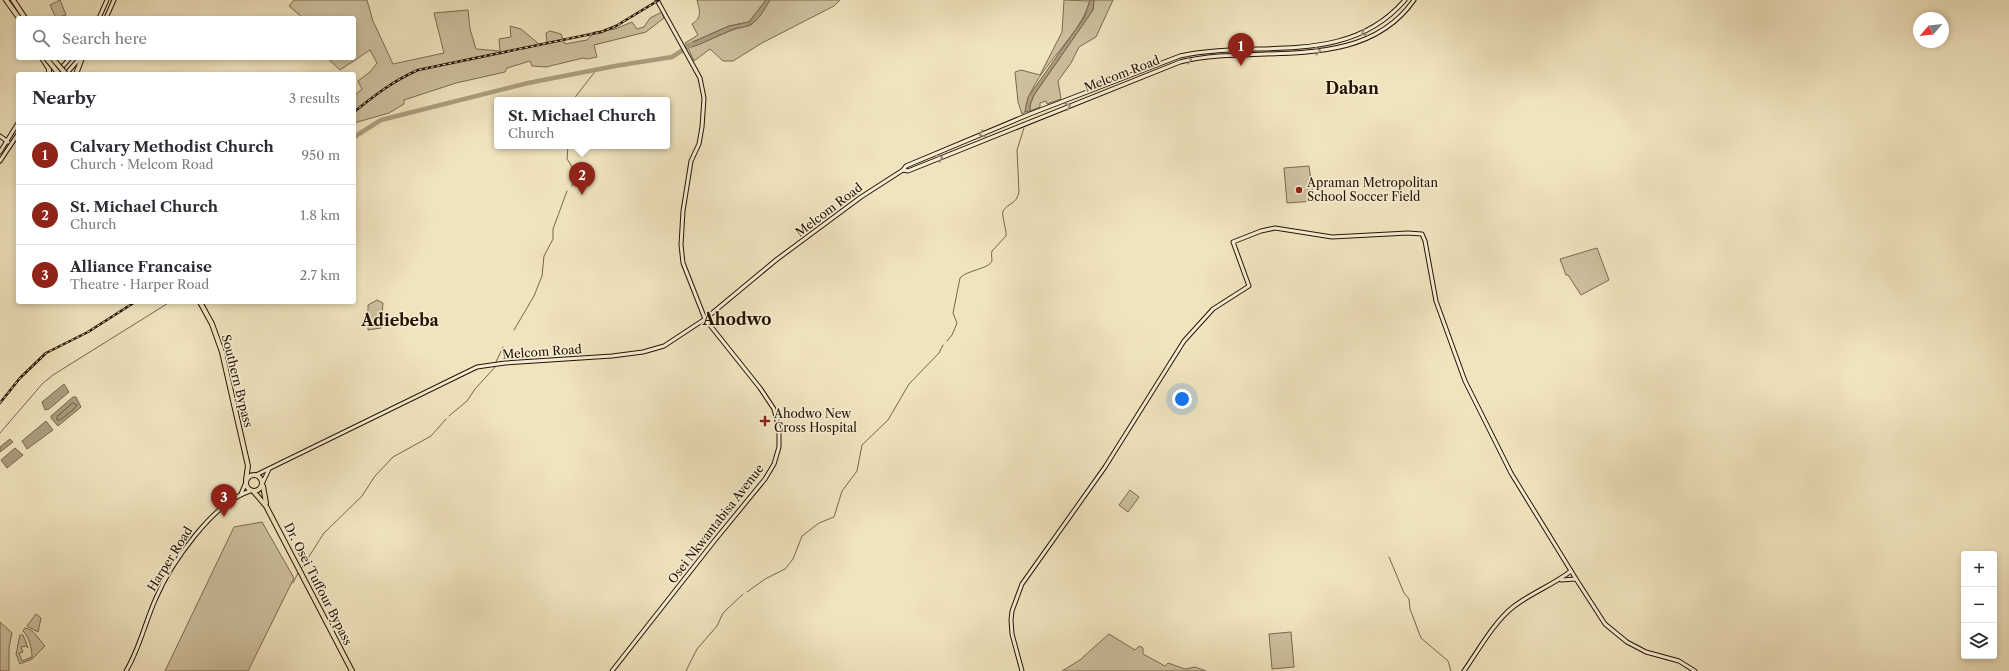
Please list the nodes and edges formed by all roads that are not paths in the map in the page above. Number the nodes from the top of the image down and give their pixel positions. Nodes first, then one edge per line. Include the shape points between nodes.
1 (6, 0) edge
2 (13, 0) edge
3 (107, 0) edge
4 (114, 0) edge
5 (657, 0) edge
6 (1405, 0) edge
7 (1414, 0) edge
8 (15, 13) junction
9 (16, 16) edge
10 (17, 16) edge
11 (24, 16) edge
12 (100, 16) edge
13 (107, 16) edge
14 (1384, 21) junction
15 (1389, 27) junction
16 (1281, 47) junction
17 (1281, 53) junction
18 (43, 60) edge
19 (47, 60) edge
20 (54, 60) edge
21 (68, 60) edge
22 (79, 60) edge
23 (80, 60) edge
24 (49, 72) edge
25 (56, 72) edge
26 (59, 72) edge
27 (64, 72) edge
28 (68, 72) edge
29 (77, 72) edge
30 (1129, 76) junction
31 (1130, 81) junction
32 (16, 126) edge
33 (0, 136) edge
34 (16, 137) edge
35 (7, 141) junction
36 (965, 141) junction
37 (11, 144) junction
38 (965, 147) junction
39 (0, 152) edge
40 (0, 161) edge
41 (904, 170) junction
42 (201, 304) edge
43 (705, 319) junction
44 (248, 466) junction
45 (269, 469) junction
46 (256, 475) junction
47 (246, 481) junction
48 (263, 483) junction
49 (252, 491) junction
50 (241, 494) junction
51 (266, 506) junction
52 (1571, 571) junction
53 (1576, 579) junction
54 (1559, 581) junction
55 (126, 671) edge
56 (352, 671) edge
57 (612, 671) edge
58 (1022, 671) edge
59 (1464, 671) edge
60 (1695, 671) edge

1 - 8 highway
2 - 11 highway
3 - 12 main road
4 - 13 main road
5 - 43 main road, Osei Nkwantabisa Avenue via 703,85 702,127 691,161 681,231 682,257
6 - 14 main road
7 - 15 main road, Melcom Road
8 - 9 highway
8 - 10 highway
14 - 15 main road
14 -> 16 main road via 1358,36 1338,42
17 -> 15 main road, Melcom Road via 1340,47 1363,40
16 - 17 main road
16 - 30 main road via 1196,52
31 -> 17 main road, Melcom Road via 1199,57
18 - 24 highway
19 - 25 highway, bridge
20 - 27 highway, bridge
21 - 26 main road
22 - 28 main road
23 - 29 highway
30 - 31 main road
30 -> 36 main road
38 -> 31 main road, Melcom Road
32 - 35 main road
33 - 35 main road
34 - 37 main road
35 - 37 main road
35 - 39 main road
36 - 38 main road
36 - 41 main road via 906,166
37 - 40 main road
41 -> 38 main road, Melcom Road via 908,171
41 - 43 main road, Melcom Road via 877,185 763,270
42 - 44 highway, Southern Bypass via 212,324 222,352
43 - 45 main road, Melcom Road via 669,343 643,352 477,367
43 - 57 main road, Osei Nkwantabisa Avenue via 774,409 779,434 777,456 760,486
44 - 46 highway, Southern Bypass
44 - 47 highway, Southern Bypass
45 - 46 main road, Melcom Road
45 - 48 main road
46 - 47 highway via 251,475
46 - 48 highway
47 - 49 highway via 247,487
47 - 50 main road, Harper Road
48 - 49 highway via 259,490
48 - 51 highway, Dr. Osei Tuffour Bypass
49 - 50 main road, Harper Road
49 - 51 highway, Dr. Osei Tuffour Bypass
50 - 55 main road, Harper Road via 202,526 171,572 158,594
51 - 56 highway, Dr. Osei Tuffour Bypass
52 - 53 main road
52 - 54 main road
52 - 58 main road via 1511,472 1465,381 1436,301 1422,234 1332,237 1270,228 1233,242 1248,286 1213,309 1184,341 1105,467 1022,584 1011,620
53 - 54 main road
53 - 60 main road via 1605,624 1624,640 1639,649 1679,661
54 - 59 main road via 1530,595 1508,611

